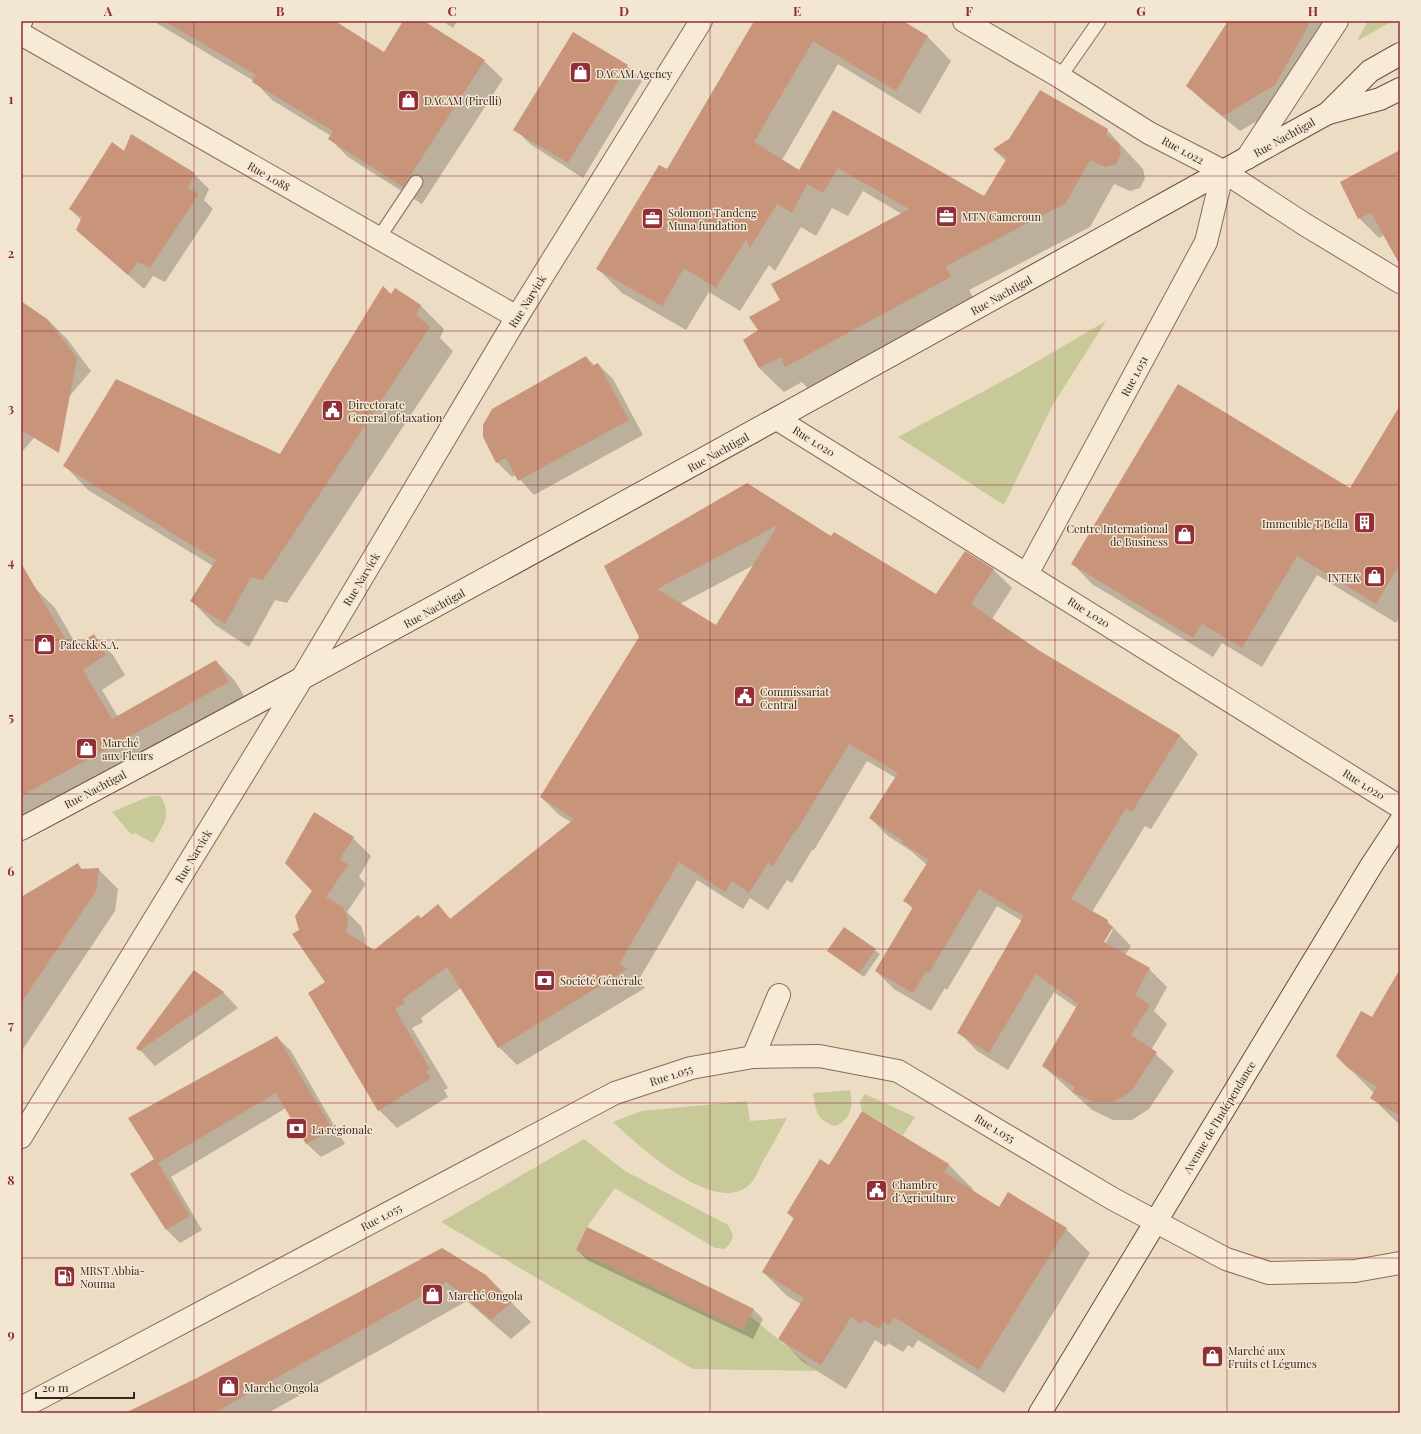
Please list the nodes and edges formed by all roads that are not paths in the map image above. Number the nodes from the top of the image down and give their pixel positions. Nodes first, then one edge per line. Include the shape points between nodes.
1 (701, 21) edge
2 (964, 21) edge
3 (1099, 21) edge
4 (1337, 21) edge
5 (21, 34) edge
6 (1400, 54) edge
7 (1060, 77) junction
8 (1400, 89) edge
9 (1328, 113) junction
10 (1247, 158) junction
11 (1223, 171) junction
12 (416, 182) dead end
13 (378, 239) junction
14 (1400, 282) edge
15 (517, 318) junction
16 (777, 419) junction
17 (1027, 574) junction
18 (301, 680) junction
19 (1400, 806) edge
20 (1400, 822) edge
21 (21, 829) edge
22 (780, 995) dead end
23 (753, 1057) junction
24 (21, 1138) edge
25 (1157, 1221) junction
26 (1400, 1263) edge
27 (21, 1408) edge
28 (1040, 1413) edge

1 - 15 street, Rue Narvick
2 - 7 street, Rue 1.022
3 - 7 lane
4 - 10 street
5 - 13 street, Rue 1.088
6 - 9 street, Rue Nachtigal via 1370,71
7 - 11 street, Rue 1.022 via 1149,133
8 - 9 street via 1380,99
9 - 10 street, Rue Nachtigal
10 - 11 street, Rue Nachtigal
11 - 14 street, Rue 1.022
11 - 16 street, Rue Nachtigal
11 - 17 street, Rue 1.051 via 1206,242
12 - 13 lane
13 - 15 street, Rue 1.088
15 - 18 street, Rue Narvick
16 - 17 street, Rue 1.020
16 - 18 street, Rue Nachtigal
17 - 19 street, Rue 1.020
18 - 21 street, Rue Nachtigal
18 - 24 street, Rue Narvick
20 - 25 street, Avenue de l'Indépendance via 1367,872
22 - 23 street
23 - 25 street, Rue 1.055 via 819,1056 898,1071 1113,1199
23 - 27 street, Rue 1.055 via 691,1068 615,1093
25 - 26 street, Rue 1.055 via 1226,1259 1270,1273 1354,1271
25 - 28 street, Avenue de l'Indépendance

